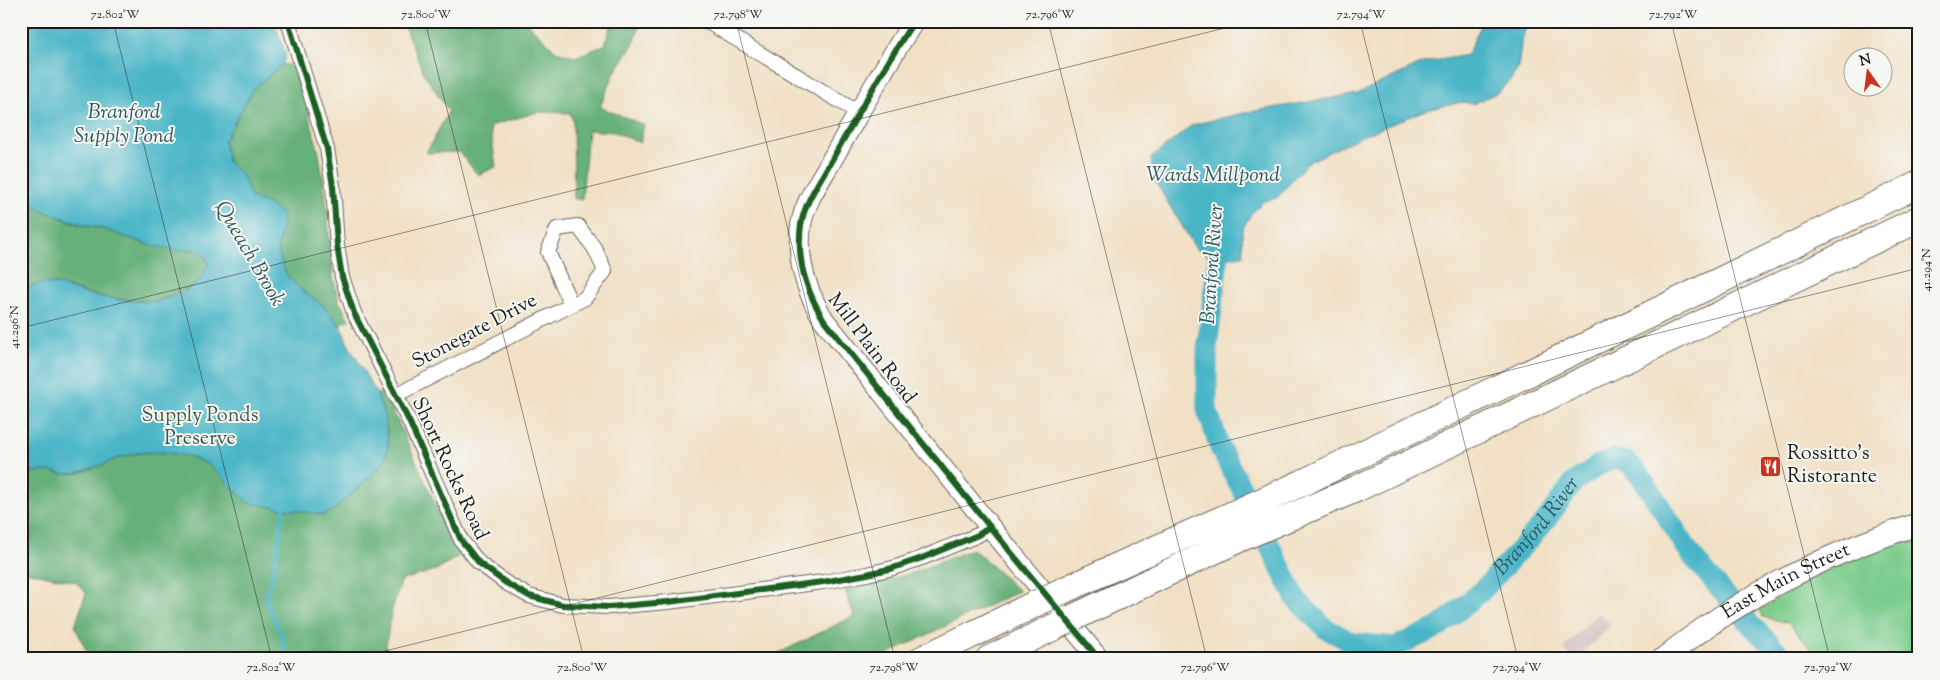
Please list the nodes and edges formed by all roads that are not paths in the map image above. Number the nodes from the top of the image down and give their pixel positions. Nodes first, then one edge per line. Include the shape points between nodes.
1 (288, 21) edge
2 (706, 21) edge
3 (914, 21) edge
4 (858, 113) junction
5 (1919, 184) edge
6 (1919, 219) edge
7 (571, 304) junction
8 (396, 395) junction
9 (1919, 524) edge
10 (990, 527) junction
11 (922, 659) edge
12 (989, 659) edge
13 (1099, 659) edge
14 (1663, 659) edge

1 - 8 street, Short Rocks Road via 327,149 337,245 346,293
2 - 4 street
3 - 4 street, Mill Plain Road
4 - 10 street, Mill Plain Road via 814,192 802,223 799,242 809,292 824,320
5 - 11 highway, bridge via 1311,479 1062,591
6 - 12 highway, bridge via 1356,489 1241,538
7 - 7 street, Stonegate Drive via 585,298 605,271 595,249 578,226 557,229 548,252
7 - 8 street, Stonegate Drive
8 - 10 street, Short Rocks Road via 455,527 471,554 516,590 546,602 587,607 642,605 845,579 900,566 978,535
9 - 14 main road, East Main Street via 1835,554 1797,572 1719,618
10 - 13 street, Mill Plain Road

